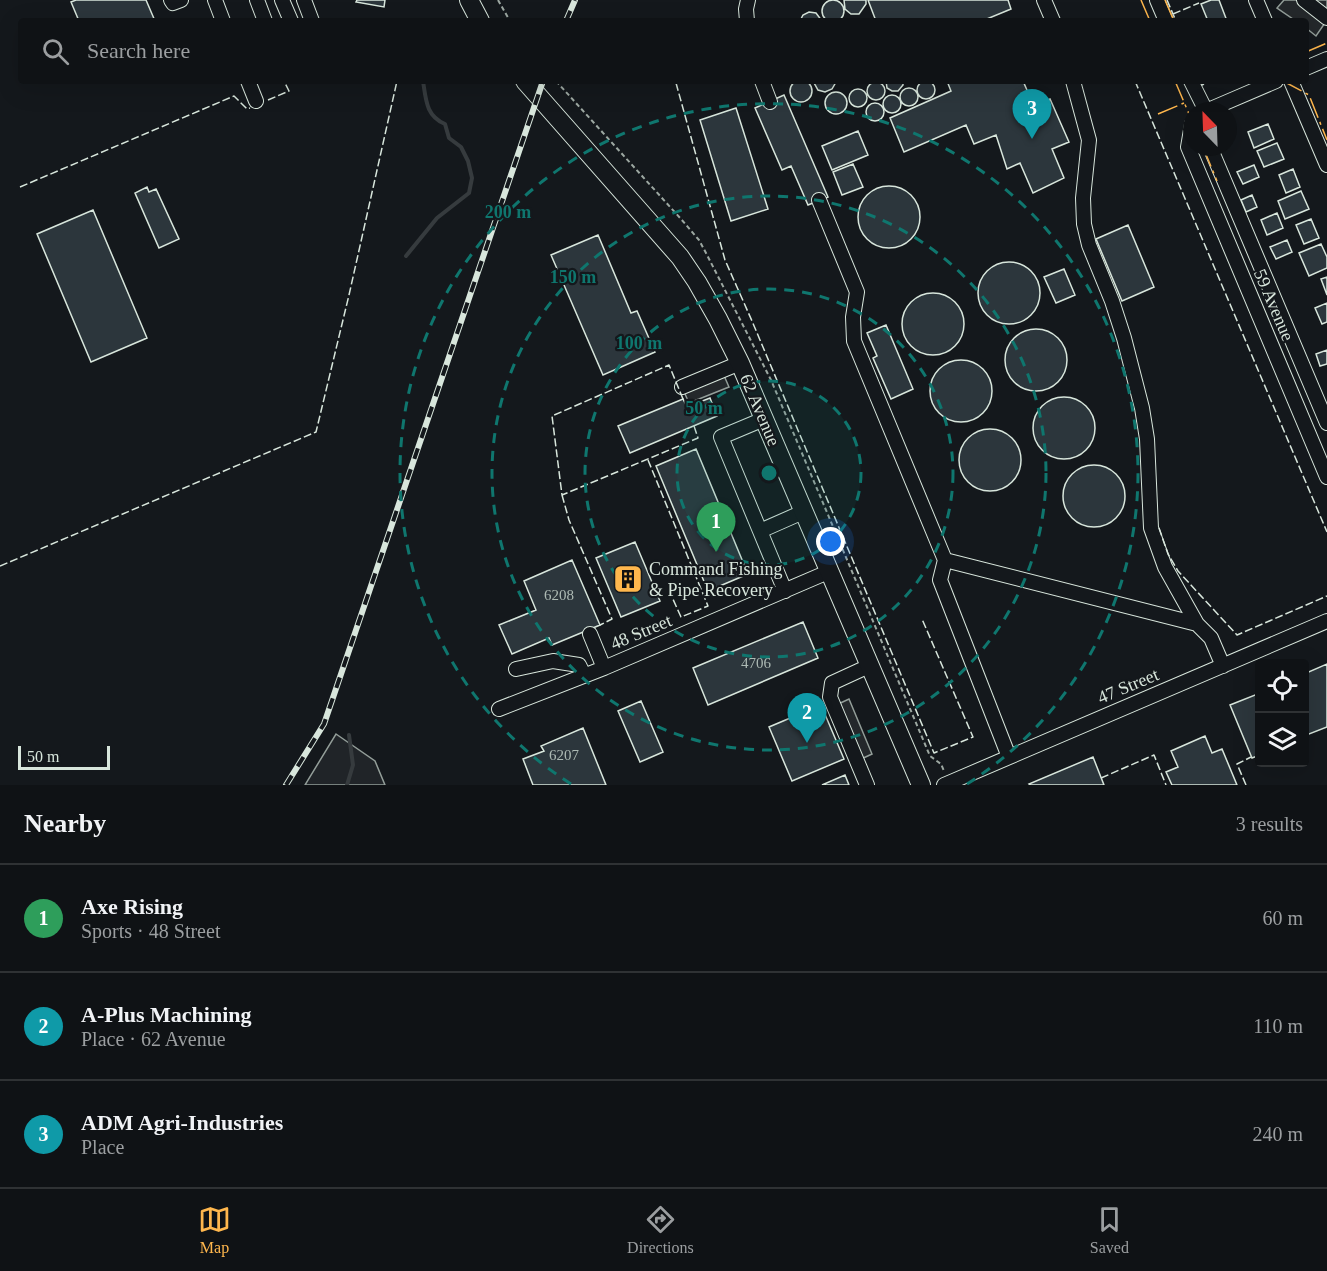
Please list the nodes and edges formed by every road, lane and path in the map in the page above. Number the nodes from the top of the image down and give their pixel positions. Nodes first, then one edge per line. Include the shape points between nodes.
1 (171, 0) edge
2 (181, 0) edge
3 (214, 0) edge
4 (256, 0) edge
5 (282, 0) edge
6 (304, 0) edge
7 (469, 0) edge
8 (498, 0) edge
9 (748, 0) edge
10 (1044, 0) edge
11 (1157, 0) edge
12 (1256, 0) edge
13 (1304, 0) edge
14 (222, 18) edge
15 (264, 18) edge
16 (290, 18) edge
17 (311, 18) edge
18 (478, 18) edge
19 (508, 18) edge
20 (747, 18) edge
21 (1052, 18) edge
22 (1165, 18) edge
23 (1264, 18) edge
24 (1327, 18) edge
25 (1327, 59) edge
26 (1309, 67) edge
27 (249, 84) edge
28 (528, 84) edge
29 (763, 84) edge
30 (1074, 84) edge
31 (1192, 84) edge
32 (1269, 84) edge
33 (1292, 84) edge
34 (256, 100) dead end
35 (770, 102) dead end
36 (1202, 102) edge
37 (1227, 102) edge
38 (1192, 156) edge
39 (1214, 156) edge
40 (1326, 160) edge
41 (819, 200) dead end
42 (740, 363) junction
43 (682, 387) dead end
44 (764, 419) junction
45 (1327, 423) edge
46 (1327, 477) edge
47 (803, 512) junction
48 (760, 531) junction
49 (945, 560) junction
50 (828, 572) junction
51 (785, 591) junction
52 (1327, 621) edge
53 (1197, 624) junction
54 (590, 634) dead end
55 (869, 666) junction
56 (1223, 666) junction
57 (604, 668) junction
58 (516, 669) dead end
59 (584, 675) junction
60 (499, 709) dead end
61 (1009, 757) junction
62 (867, 785) edge
63 (921, 785) edge
64 (944, 785) edge

1 - 2 street
3 - 14 street
4 - 15 street
5 - 16 street
6 - 17 street
7 - 18 main road
8 - 19 path
9 - 20 street
10 - 21 street
11 - 22 street
12 - 23 street
13 - 24 street
25 - 26 street
27 - 34 street
28 - 42 main road, 62 Avenue via 680,257 703,291
29 - 35 street
30 - 53 street via 1089,140 1084,224 1124,338 1142,408 1151,528 1165,567
31 - 36 street
32 - 37 street
33 - 40 street
38 - 46 street, 59 Avenue
39 - 45 street
41 - 49 street via 857,292 854,341
42 - 43 street
42 - 44 main road, 62 Avenue
44 - 47 main road, 62 Avenue
44 - 48 street via 721,437
47 - 48 street
47 - 50 main road, 62 Avenue
48 - 51 street
49 - 53 street
49 - 61 street via 940,580
50 - 51 street, 48 Street
50 - 55 main road, 62 Avenue
51 - 57 street, 48 Street
52 - 56 street, 47 Street
53 - 56 street via 1211,638
54 - 57 street
55 - 62 street via 832,682 830,697
55 - 63 main road, 62 Avenue
56 - 61 street, 47 Street
57 - 59 street, 48 Street
58 - 59 street via 553,661 579,665
59 - 60 street, 48 Street
61 - 64 street, 47 Street

